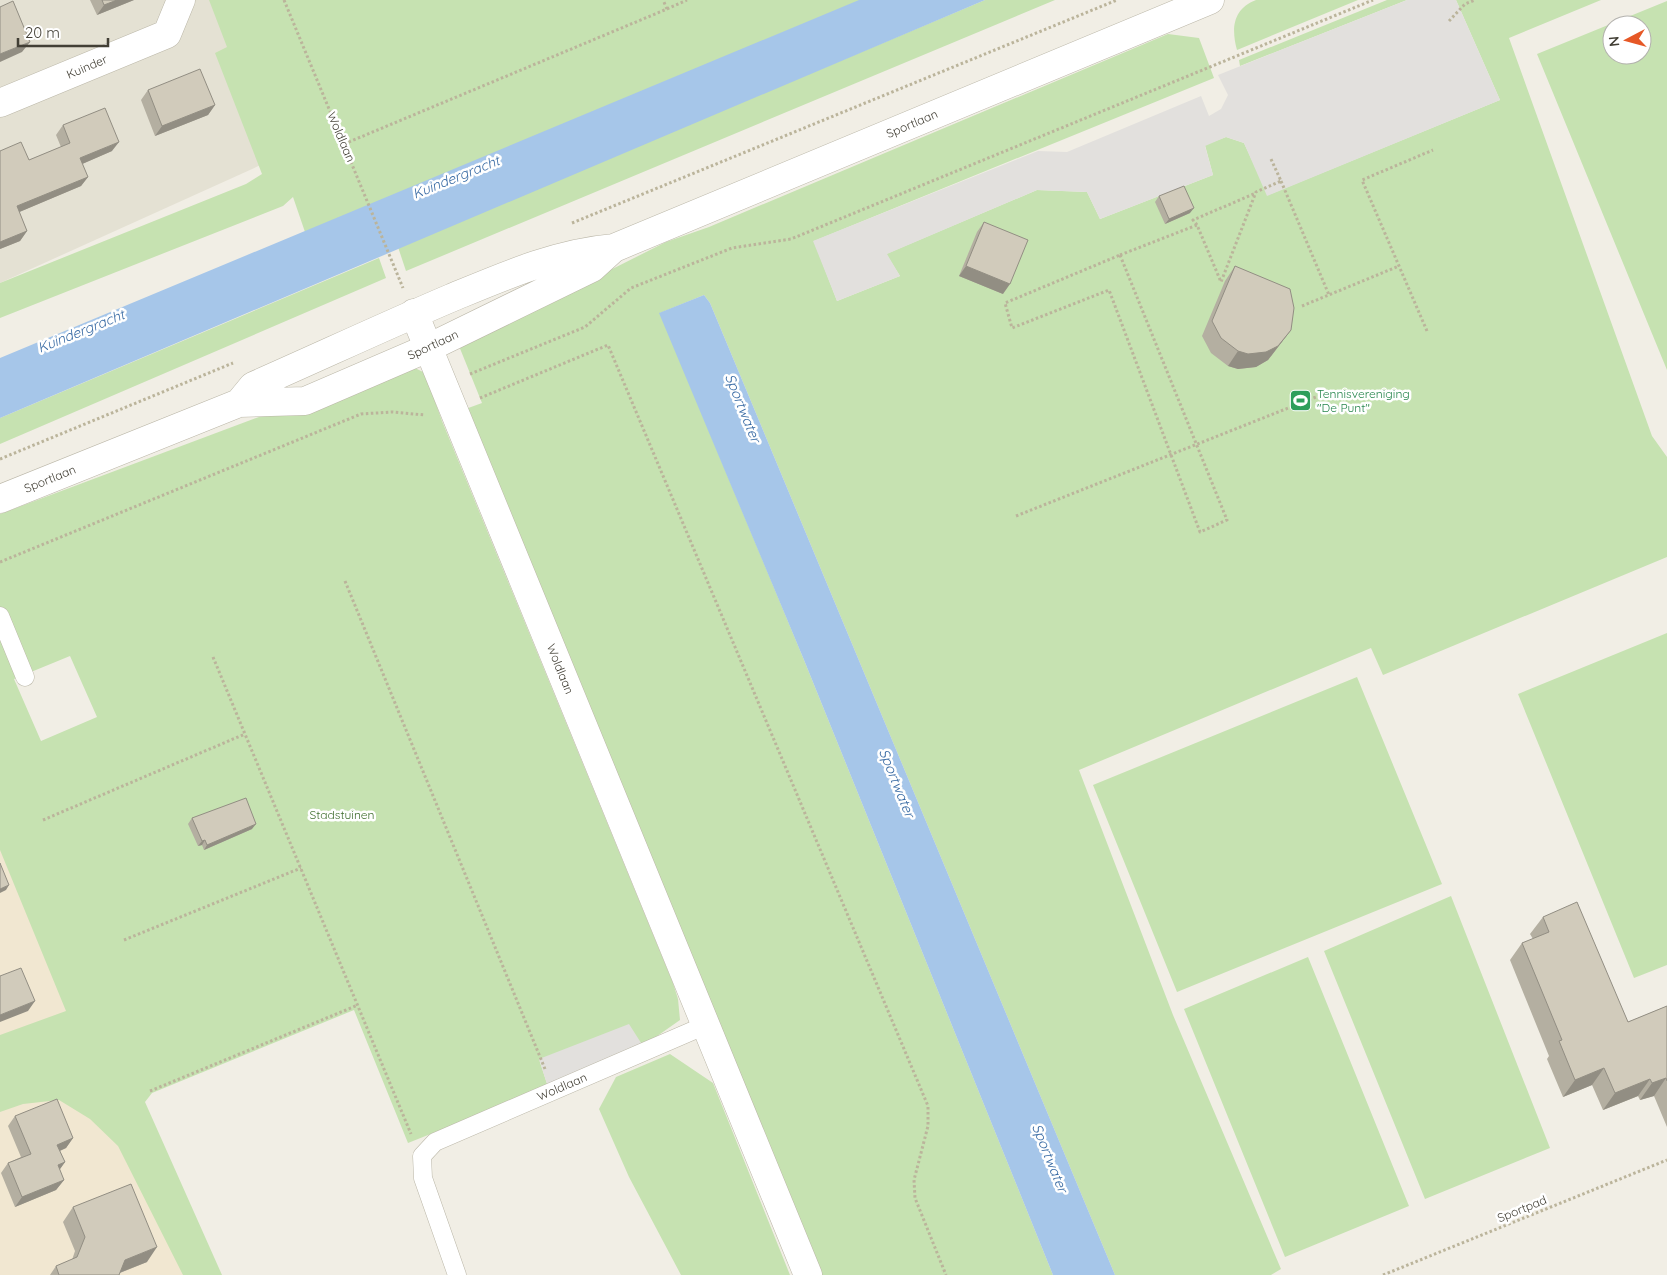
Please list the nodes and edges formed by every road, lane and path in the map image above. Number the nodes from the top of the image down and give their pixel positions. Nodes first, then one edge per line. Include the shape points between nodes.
1 (181, 0) edge
2 (284, 0) edge
3 (663, 0) edge
4 (687, 0) edge
5 (1210, 0) edge
6 (1374, 0) edge
7 (1475, 0) edge
8 (667, 9) junction
9 (1450, 21) dead end
10 (0, 103) edge
11 (344, 144) junction
12 (1433, 150) dead end
13 (1271, 159) dead end
14 (1281, 181) junction
15 (1256, 192) junction
16 (1197, 225) junction
17 (614, 248) junction
18 (1120, 255) junction
19 (1399, 266) junction
20 (397, 274) dead end
21 (1329, 295) junction
22 (1302, 306) dead end
23 (414, 313) junction
24 (1426, 331) dead end
25 (428, 348) junction
26 (1321, 395) dead end
27 (449, 397) junction
28 (239, 403) junction
29 (1196, 444) junction
30 (1170, 454) junction
31 (0, 499) edge
32 (1016, 516) dead end
33 (0, 562) edge
34 (345, 581) dead end
35 (0, 616) edge
36 (213, 657) dead end
37 (25, 677) dead end
38 (245, 734) junction
39 (43, 820) dead end
40 (301, 868) junction
41 (124, 940) dead end
42 (358, 1005) junction
43 (706, 1025) junction
44 (150, 1091) dead end
45 (554, 1091) junction
46 (422, 1156) junction
47 (1667, 1160) edge
48 (457, 1275) edge
49 (808, 1275) edge
50 (946, 1275) edge
51 (1383, 1275) edge

1 - 10 street, Kuinder via 167,34
2 - 11 path, Woldlaan
3 - 8 path
4 - 8 path
5 - 17 street, Sportlaan
6 - 27 path via 791,239 732,248 631,288 585,327
7 - 9 path via 1465,4
8 - 11 path
11 - 20 path, Woldlaan
12 - 19 path via 1362,180
13 - 14 path
14 - 15 path
14 - 21 path
15 - 16 path via 1193,220
15 - 16 path via 1221,282
16 - 18 path
17 - 23 street, Sportlaan via 585,251 522,268
17 - 25 street, Sportlaan via 592,268
18 - 29 path
18 - 30 path via 1005,303 1012,328 1108,290
19 - 21 path
19 - 24 path
21 - 22 path
23 - 25 street, Woldlaan
23 - 28 street, Sportlaan via 253,386
25 - 27 street, Woldlaan
25 - 28 street, Sportlaan via 305,401
26 - 29 path
27 - 33 path via 433,416 392,412 361,414
27 - 43 street, Woldlaan
27 - 50 path via 608,345 928,1106 928,1126 914,1180 915,1198
28 - 31 street, Sportlaan
29 - 30 path
29 - 30 path via 1227,520 1200,532
30 - 32 path
34 - 45 path
35 - 37 lane
36 - 38 path
38 - 39 path
38 - 40 path
40 - 41 path
40 - 42 path
42 - 44 path
42 - 46 path
43 - 45 lane, Woldlaan
43 - 49 street, Woldlaan
45 - 46 lane, Woldlaan via 435,1142
46 - 48 lane via 423,1178
47 - 51 path, Sportpad

